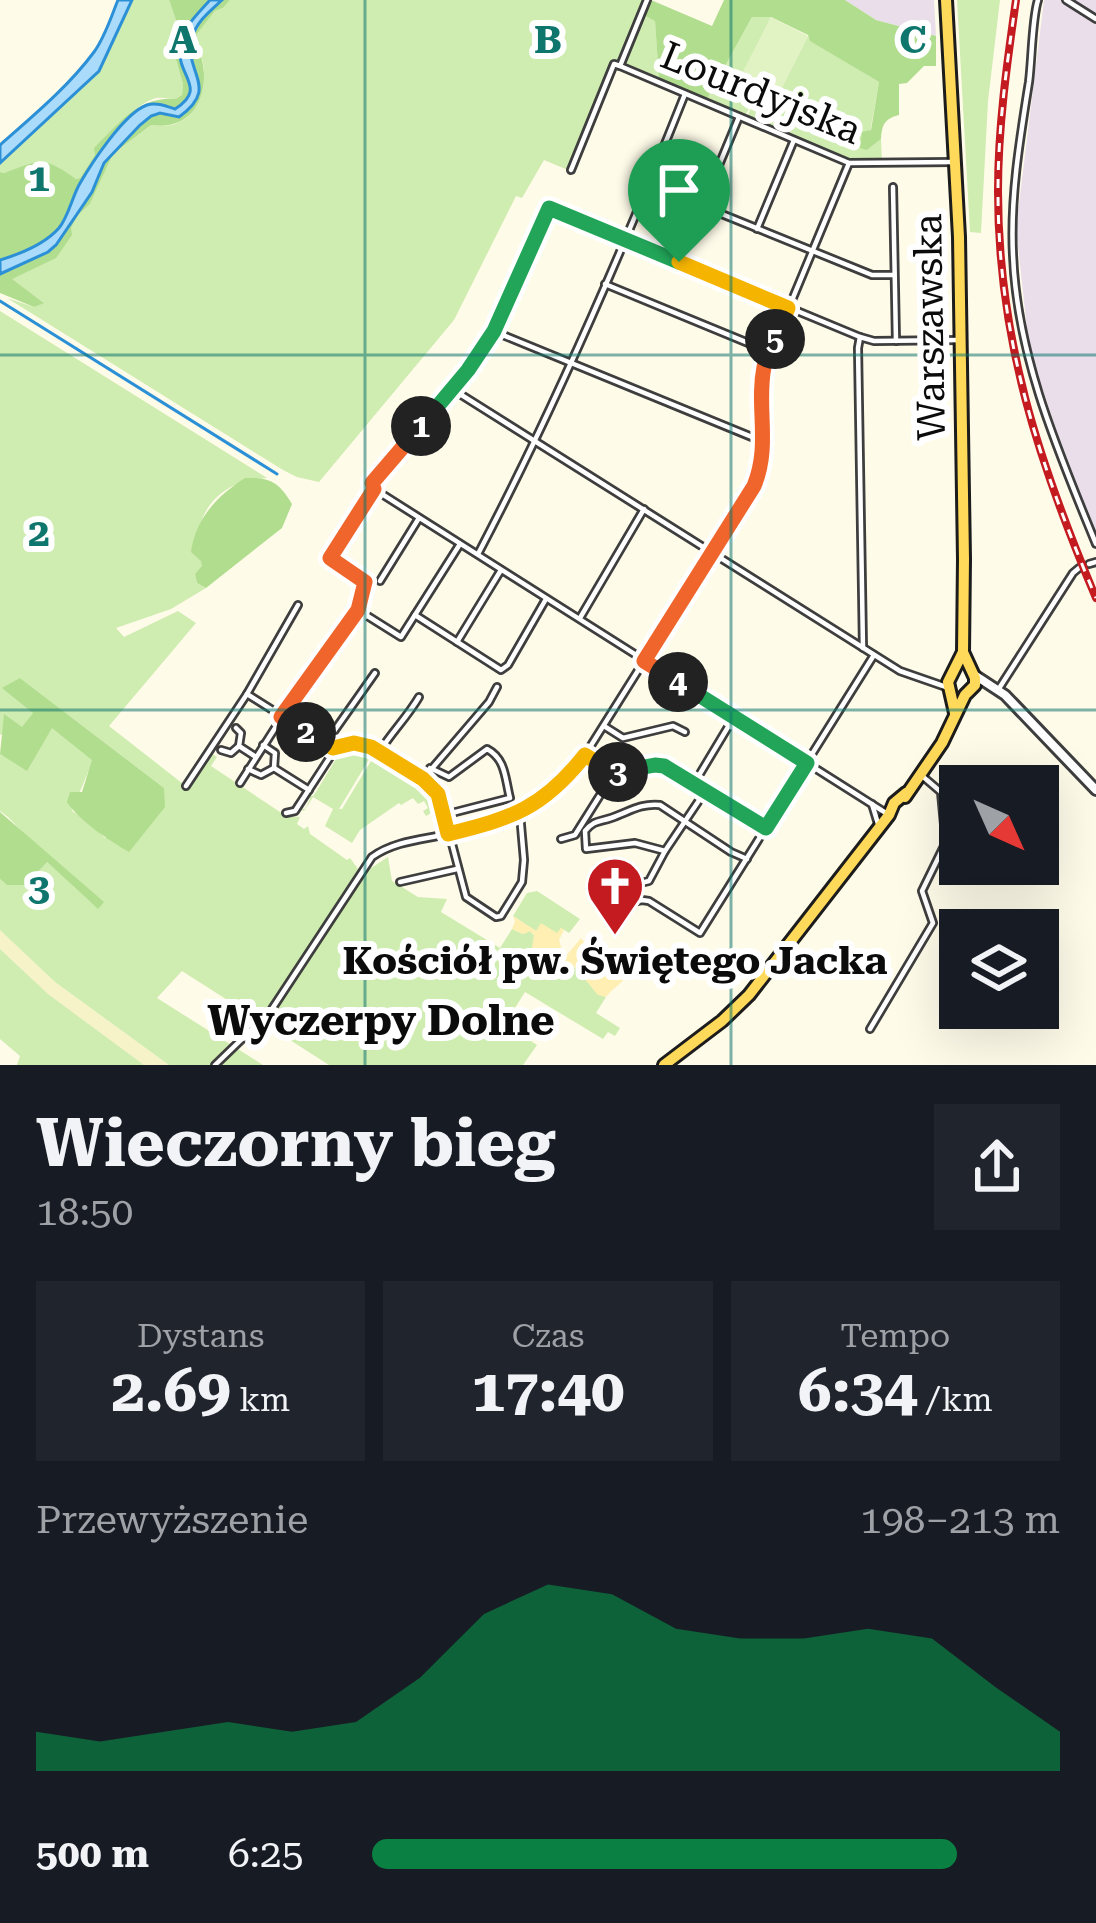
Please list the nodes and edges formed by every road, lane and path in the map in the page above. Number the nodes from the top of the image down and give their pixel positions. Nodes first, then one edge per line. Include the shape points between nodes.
1 (647, 0) edge
2 (946, 0) edge
3 (1038, 0) edge
4 (1066, 0) edge
5 (1096, 19) edge
6 (620, 66) junction
7 (685, 94) junction
8 (739, 117) junction
9 (794, 140) junction
10 (955, 162) junction
11 (849, 163) junction
12 (571, 170) dead end
13 (893, 188) dead end
14 (702, 206) junction
15 (757, 229) junction
16 (625, 240) junction
17 (812, 251) junction
18 (679, 262) junction
19 (894, 275) junction
20 (604, 284) junction
21 (788, 308) junction
22 (494, 331) junction
23 (860, 338) junction
24 (961, 340) junction
25 (896, 341) junction
26 (770, 352) junction
27 (570, 363) junction
28 (452, 389) junction
29 (536, 442) junction
30 (764, 442) junction
31 (372, 488) junction
32 (644, 509) junction
33 (419, 518) junction
34 (460, 544) junction
35 (1096, 544) edge
36 (713, 553) junction
37 (477, 555) junction
38 (1079, 568) dead end
39 (502, 570) junction
40 (380, 581) dead end
41 (546, 598) junction
42 (298, 605) dead end
43 (358, 610) junction
44 (415, 615) junction
45 (580, 620) junction
46 (457, 642) junction
47 (863, 648) junction
48 (874, 655) junction
49 (644, 661) junction
50 (375, 673) dead end
51 (961, 682) junction
52 (497, 687) dead end
53 (994, 688) junction
54 (247, 694) junction
55 (419, 697) dead end
56 (281, 717) junction
57 (734, 718) junction
58 (604, 726) junction
59 (236, 728) dead end
60 (685, 731) dead end
61 (325, 744) junction
62 (263, 745) junction
63 (239, 746) junction
64 (335, 748) junction
65 (221, 750) dead end
66 (380, 751) junction
67 (585, 755) junction
68 (256, 757) junction
69 (807, 763) junction
70 (274, 768) junction
71 (430, 768) junction
72 (248, 769) junction
73 (614, 773) junction
74 (920, 775) junction
75 (423, 779) junction
76 (695, 782) junction
77 (240, 783) dead end
78 (186, 786) dead end
79 (308, 790) junction
80 (706, 790) junction
81 (1096, 790) edge
82 (599, 798) junction
83 (506, 799) junction
84 (872, 804) junction
85 (520, 812) junction
86 (286, 814) dead end
87 (890, 814) junction
88 (444, 815) junction
89 (511, 816) junction
90 (604, 819) junction
91 (686, 820) junction
92 (766, 828) junction
93 (879, 828) junction
94 (448, 834) junction
95 (561, 839) dead end
96 (665, 851) junction
97 (747, 859) junction
98 (457, 869) junction
99 (400, 882) dead end
100 (603, 892) dead end
101 (623, 905) dead end
102 (871, 1029) dead end
103 (215, 1065) edge
104 (664, 1065) edge

1 - 6 street
2 - 10 main road, Warszawska
3 - 35 street via 1013,265 1050,434
4 - 5 street
6 - 7 street, Lourdyjska
6 - 12 street via 614,64
7 - 8 street, Lourdyjska
7 - 16 street
8 - 9 street, Lourdyjska
8 - 14 street
9 - 11 street, Lourdyjska
9 - 15 street
10 - 11 street, Lourdyjska
10 - 24 main road, Warszawska
11 - 17 street
13 - 19 street
14 - 15 street
14 - 18 street
15 - 17 street
16 - 18 street
16 - 20 street
16 - 22 street via 549,208
17 - 19 street via 872,275
17 - 21 street
18 - 21 street
19 - 25 street
20 - 26 street
20 - 27 street
21 - 23 street
21 - 26 street
22 - 27 street
22 - 28 street
23 - 25 street
23 - 47 street
24 - 25 street
24 - 51 main road, Warszawska
26 - 30 street
27 - 29 street
27 - 30 street
28 - 29 street
28 - 31 street
29 - 32 street
29 - 37 street
30 - 36 street via 754,486
31 - 33 street
31 - 43 street via 330,558 364,580
32 - 36 street
32 - 45 street
33 - 34 street
33 - 40 street
34 - 37 street
34 - 44 street
36 - 47 street
36 - 49 street
37 - 39 street
38 - 53 street
39 - 41 street
39 - 46 street
41 - 45 street
41 - 46 street via 501,670
42 - 54 street
43 - 44 street via 401,637
43 - 56 street
44 - 46 street
45 - 49 street
47 - 48 street
48 - 51 street via 906,675
48 - 69 street
49 - 57 street
49 - 58 street
50 - 61 street
51 - 53 street
51 - 74 main road, Warszawska via 942,743
52 - 71 street
53 - 81 street
54 - 56 street
54 - 78 street
55 - 66 street
56 - 61 street
56 - 62 street
57 - 69 street
57 - 76 street
58 - 60 street via 622,737 674,726
58 - 67 street
59 - 63 street
61 - 64 street
62 - 68 street
62 - 70 street via 275,753
63 - 65 street
63 - 68 street
64 - 66 street via 356,743
64 - 79 street
66 - 75 street
67 - 73 street
67 - 85 street
68 - 72 street
69 - 84 street
69 - 92 street
70 - 72 street via 261,775
70 - 79 street
71 - 75 street
71 - 83 street via 449,777 489,750 501,761
72 - 77 street
73 - 76 street via 664,766
73 - 82 street
74 - 87 main road, Warszawska
74 - 102 street via 944,803 944,846 922,892 933,923
75 - 88 street
76 - 80 street
79 - 86 street
80 - 91 street
80 - 92 street
82 - 90 street
82 - 95 street via 575,835
83 - 88 street
83 - 89 street
84 - 87 street
84 - 93 street
85 - 89 street
85 - 98 street via 522,882 501,916 466,897
87 - 93 main road, Warszawska
88 - 94 street
89 - 94 street
90 - 91 street via 650,804
90 - 96 street via 587,827 586,849 635,843
91 - 96 street
91 - 97 street
92 - 97 street
93 - 104 main road, Warszawska via 749,995
94 - 98 street
94 - 103 street via 371,858 270,1012
96 - 100 street via 649,881
97 - 101 street via 700,933 650,901
98 - 99 street

